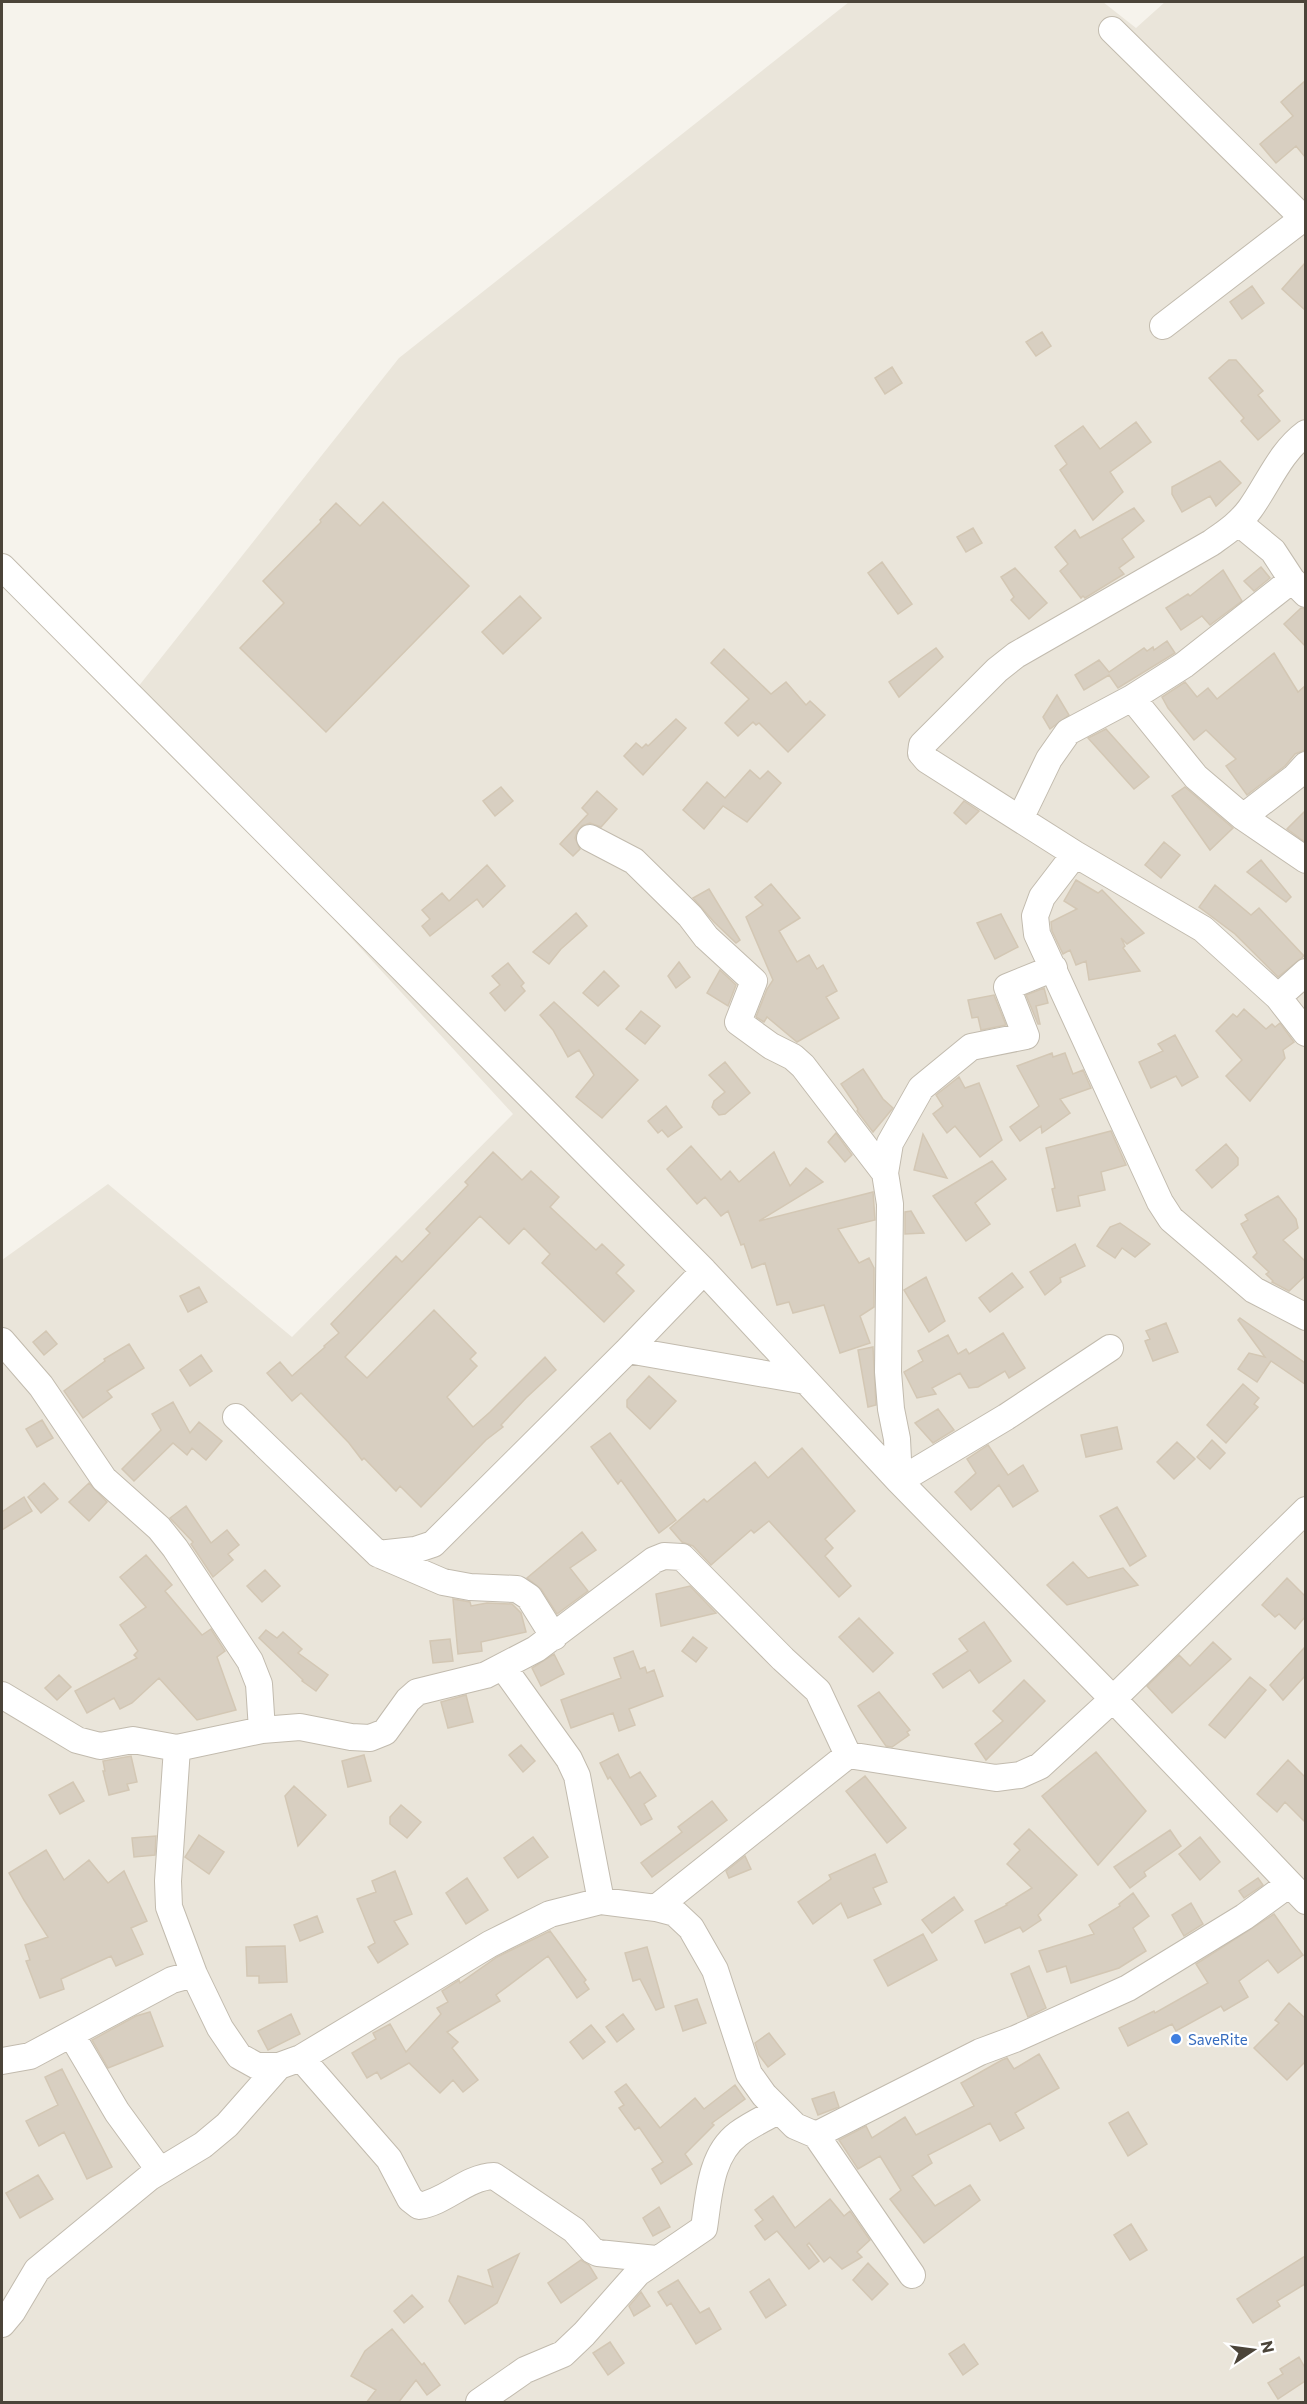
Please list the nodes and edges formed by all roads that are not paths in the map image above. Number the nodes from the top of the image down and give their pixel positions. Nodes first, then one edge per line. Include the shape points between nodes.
1 (1112, 30) dead end
2 (1305, 219) edge
3 (1163, 326) dead end
4 (1305, 433) edge
5 (1239, 523) junction
6 (2, 567) edge
7 (1299, 587) edge
8 (1132, 698) junction
9 (1305, 765) edge
10 (1243, 817) junction
11 (1020, 819) junction
12 (590, 838) dead end
13 (1075, 854) junction
14 (1305, 860) edge
15 (1054, 968) junction
16 (1305, 972) edge
17 (1278, 997) junction
18 (1305, 1033) edge
19 (885, 1173) junction
20 (704, 1271) junction
21 (1305, 1317) edge
22 (2, 1341) edge
23 (1110, 1348) dead end
24 (628, 1350) junction
25 (806, 1381) junction
26 (236, 1417) dead end
27 (899, 1481) junction
28 (1305, 1510) edge
29 (378, 1554) junction
30 (554, 1637) junction
31 (503, 1667) junction
32 (2, 1695) edge
33 (1113, 1699) junction
34 (262, 1730) junction
35 (177, 1748) junction
36 (848, 1755) junction
37 (1297, 1893) edge
38 (601, 1901) junction
39 (656, 1908) junction
40 (194, 1974) junction
41 (71, 2034) junction
42 (2, 2061) edge
43 (290, 2062) junction
44 (778, 2110) junction
45 (816, 2135) junction
46 (160, 2171) junction
47 (656, 2259) junction
48 (912, 2275) dead end
49 (2, 2324) edge
50 (479, 2403) edge

1 - 2 street
2 - 3 street
4 - 5 street via 1285,454
5 - 7 street via 1273,552
5 - 11 street via 1016,655 922,745 921,753 927,760
6 - 20 street
7 - 8 street
8 - 10 street via 1184,764
8 - 11 street via 1068,732 1049,759
9 - 10 street
10 - 14 street
11 - 13 street
12 - 19 street via 634,861 754,981 738,1022 803,1066
13 - 15 street via 1042,897 1035,916 1037,934
13 - 17 street via 1203,929
15 - 19 street via 1007,987 1026,1036 971,1047 921,1088 890,1143
15 - 21 street via 1171,1219 1254,1290
16 - 17 street
17 - 18 street
19 - 27 street via 890,1204 888,1372
20 - 24 street
20 - 25 street
22 - 34 street via 41,1386 105,1479 159,1528 175,1548 250,1661 259,1684
23 - 27 street
24 - 25 street
24 - 29 street via 433,1544
25 - 27 street
26 - 29 street
27 - 33 street
28 - 33 street
29 - 30 street via 443,1582 517,1589 529,1597
30 - 31 street
30 - 36 street via 654,1560 682,1557 818,1691
31 - 34 street via 417,1692 385,1732 370,1738 300,1727
31 - 38 street via 577,1776
32 - 35 street via 77,1740 100,1746 133,1740
33 - 36 street via 1040,1766 1020,1775 996,1778
33 - 37 street
34 - 35 street
35 - 40 street via 169,1906
36 - 39 street
37 - 45 street via 1244,1917 1128,1988 980,2052
38 - 39 street
38 - 43 street via 550,1914 523,1926
39 - 44 street via 675,1912 691,1928 715,1970 749,2074
40 - 41 street via 172,1980
40 - 43 street via 220,2028 239,2056 257,2066
41 - 42 street via 30,2056
41 - 46 street via 117,2112
43 - 46 street via 227,2125
43 - 47 street via 389,2159 410,2199 419,2206 433,2204 481,2177 494,2176 574,2230 592,2250
44 - 45 street via 795,2126
44 - 47 street via 736,2135 725,2148 714,2169 704,2228
45 - 48 street
46 - 49 street via 37,2270
47 - 50 street via 638,2273 563,2354 525,2370

